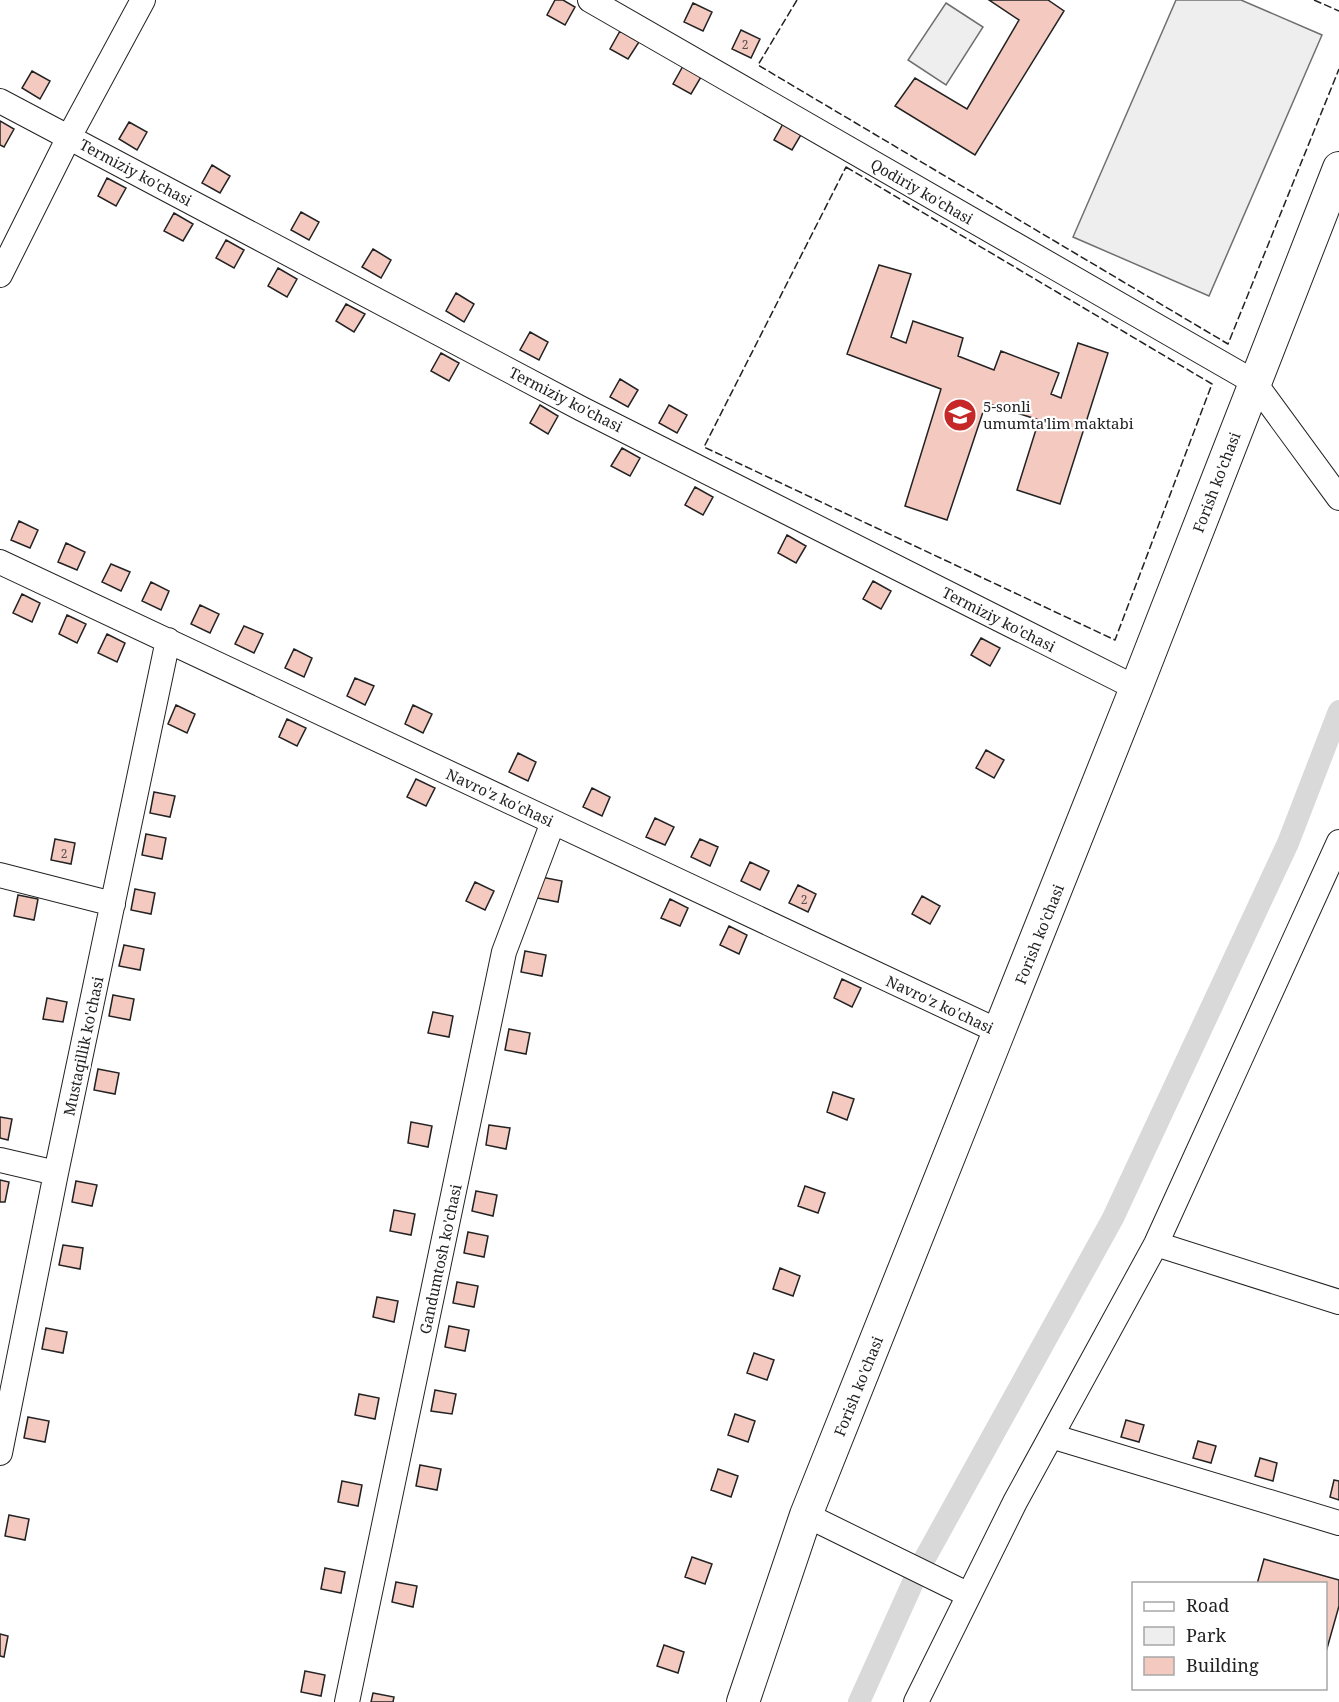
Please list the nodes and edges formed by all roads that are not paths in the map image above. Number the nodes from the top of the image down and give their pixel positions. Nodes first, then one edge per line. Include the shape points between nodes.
1 (143, 0) edge
2 (590, 0) edge
3 (0, 100) edge
4 (69, 137) junction
5 (1339, 168) edge
6 (0, 275) edge
7 (1254, 382) junction
8 (1339, 498) edge
9 (0, 561) edge
10 (168, 640) junction
11 (1136, 688) junction
12 (553, 822) junction
13 (1339, 842) edge
14 (1333, 872) edge
15 (0, 875) edge
16 (113, 904) junction
17 (1000, 1032) junction
18 (0, 1160) edge
19 (56, 1173) junction
20 (1156, 1244) junction
21 (1339, 1302) edge
22 (1051, 1436) junction
23 (1, 1447) edge
24 (806, 1515) junction
25 (1339, 1523) edge
26 (969, 1595) junction
27 (347, 1702) edge
28 (743, 1702) edge
29 (916, 1702) edge

1 - 4 street
2 - 7 street, Qodiriy ko'chasi
3 - 4 street, Termiziy ko'chasi
4 - 6 street
4 - 11 street, Termiziy ko'chasi via 582,408
5 - 7 main road, Forish ko'chasi
7 - 8 street
7 - 11 main road, Forish ko'chasi
9 - 10 street, Navro'z ko'chasi
10 - 12 street, Navro'z ko'chasi
10 - 16 street, Mustaqillik ko'chasi
11 - 17 main road, Forish ko'chasi
12 - 17 street, Navro'z ko'chasi
12 - 27 street, Gandumtosh ko'chasi via 504,952
13 - 14 street
14 - 20 street
15 - 16 street
16 - 19 street, Mustaqillik ko'chasi
17 - 24 main road, Forish ko'chasi
18 - 19 street
19 - 23 street, Mustaqillik ko'chasi
20 - 21 street
20 - 22 street
22 - 25 street
22 - 26 street
24 - 26 street
24 - 28 main road, Forish ko'chasi
26 - 29 street

